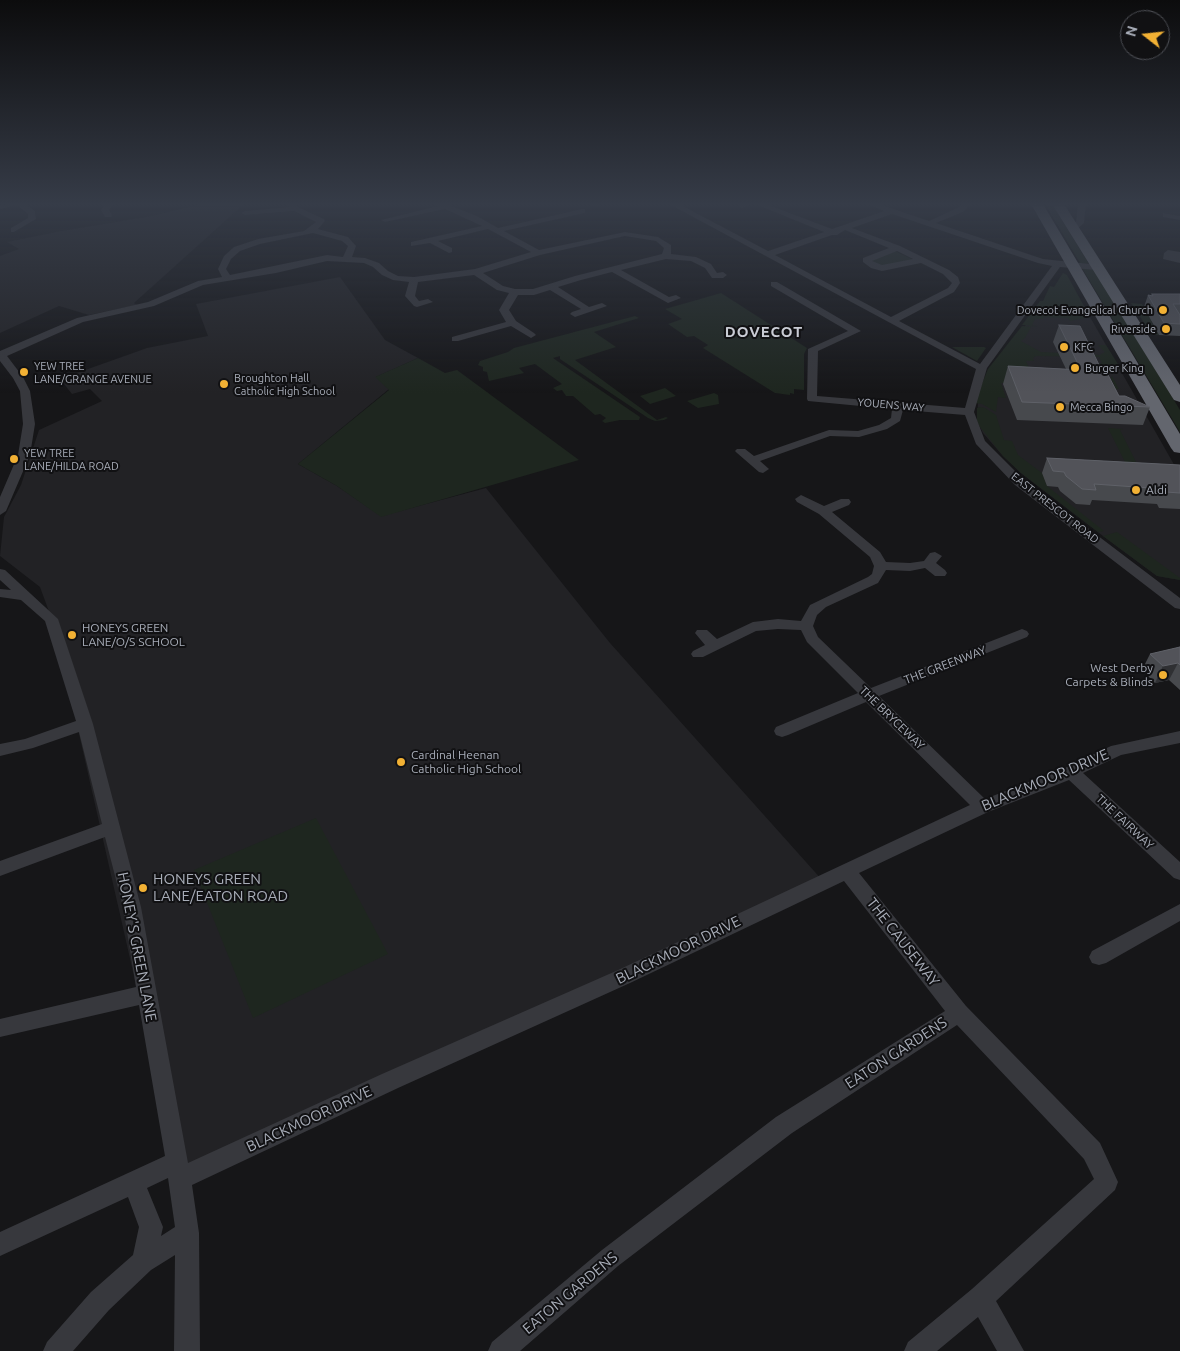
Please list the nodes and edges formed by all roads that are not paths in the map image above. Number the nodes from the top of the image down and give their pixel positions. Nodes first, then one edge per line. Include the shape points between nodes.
1 (223, 267) edge
2 (289, 267) edge
3 (378, 267) edge
4 (491, 267) edge
5 (626, 267) edge
6 (709, 267) edge
7 (794, 267) edge
8 (935, 267) edge
9 (1055, 267) edge
10 (1074, 267) edge
11 (1097, 267) edge
12 (615, 270) junction
13 (476, 272) junction
14 (723, 275) dead end
15 (228, 277) junction
16 (414, 280) junction
17 (774, 284) dead end
18 (552, 287) junction
19 (515, 292) junction
20 (676, 298) dead end
21 (428, 302) dead end
22 (602, 306) dead end
23 (588, 310) junction
24 (574, 314) dead end
25 (893, 320) junction
26 (512, 323) junction
27 (531, 335) dead end
28 (455, 339) dead end
29 (0, 354) edge
30 (982, 368) junction
31 (1180, 397) edge
32 (898, 406) junction
33 (969, 412) junction
34 (1180, 448) edge
35 (741, 452) dead end
36 (752, 460) junction
37 (764, 469) dead end
38 (5, 490) edge
39 (801, 499) dead end
40 (845, 502) dead end
41 (0, 511) edge
42 (823, 511) junction
43 (881, 566) junction
44 (0, 573) edge
45 (940, 573) dead end
46 (0, 593) edge
47 (1174, 595) edge
48 (26, 596) junction
49 (1180, 605) edge
50 (806, 626) junction
51 (702, 633) dead end
52 (1022, 634) dead end
53 (715, 646) junction
54 (698, 654) dead end
55 (868, 695) junction
56 (85, 724) junction
57 (782, 731) dead end
58 (1180, 737) edge
59 (0, 750) edge
60 (1070, 772) junction
61 (982, 807) junction
62 (110, 828) junction
63 (0, 869) edge
64 (847, 871) junction
65 (1180, 873) edge
66 (1180, 912) edge
67 (1099, 957) dead end
68 (147, 994) junction
69 (959, 1013) junction
70 (0, 1028) edge
71 (179, 1171) junction
72 (134, 1183) junction
73 (187, 1233) junction
74 (0, 1244) edge
75 (143, 1262) junction
76 (981, 1298) junction
77 (56, 1351) edge
78 (187, 1351) edge
79 (501, 1351) edge
80 (917, 1351) edge
81 (1011, 1351) edge

1 - 15 street
2 - 15 street
3 - 16 street via 396,278
4 - 13 street
5 - 12 street
6 - 14 street via 714,276
7 - 25 street
8 - 25 street via 952,276 955,287
9 - 30 street
10 - 34 highway
11 - 31 highway
12 - 18 street
12 - 20 street via 668,300
13 - 16 street
13 - 19 street via 500,288
15 - 29 street via 201,283 151,304 80,320
16 - 21 street via 410,296 417,304
17 - 32 street, YOUENS WAY via 856,333 813,349 812,399
18 - 19 street via 534,292
18 - 23 street
19 - 26 street via 504,310
22 - 23 street
23 - 24 street
25 - 30 street
26 - 27 street
26 - 28 street
29 - 38 street via 25,391 29,424 24,455
30 - 33 street
32 - 33 street, YOUENS WAY
32 - 36 street via 896,419 883,427 859,434 829,432
33 - 47 street, EAST PRESCOT ROAD via 980,442 1019,482
35 - 36 street
36 - 37 street
38 - 41 street
39 - 42 street
40 - 42 street
42 - 43 street via 875,555
43 - 45 street via 910,567 932,560
43 - 50 street via 873,580 815,608
44 - 48 street, HONEY'S GREEN LANE
46 - 48 street
47 - 49 street, EAST PRESCOT ROAD
48 - 56 street, HONEY'S GREEN LANE via 53,622
50 - 53 street via 778,624 753,627
50 - 55 street, THE BRYCEWAY via 812,639
51 - 53 street
52 - 55 street, THE GREENWAY
53 - 54 street
55 - 57 street, THE GREENWAY
55 - 61 street, THE BRYCEWAY
56 - 59 street
56 - 62 street, HONEY'S GREEN LANE
58 - 60 street, BLACKMOOR DRIVE via 1117,750
60 - 61 street, BLACKMOOR DRIVE
60 - 65 street, THE FAIRWAY
61 - 64 street, BLACKMOOR DRIVE
62 - 63 street
62 - 68 street, HONEY'S GREEN LANE via 132,907
64 - 69 street, THE CAUSEWAY
64 - 71 street, BLACKMOOR DRIVE via 623,977
66 - 67 street
68 - 70 street
68 - 71 street, HONEY'S GREEN LANE
69 - 76 street, EATON GARDENS via 1092,1151 1107,1182
69 - 79 street, EATON GARDENS via 784,1125 610,1258
71 - 72 street, BLACKMOOR DRIVE
71 - 73 street, HONEY'S GREEN LANE
72 - 74 street, BLACKMOOR DRIVE
72 - 75 street via 150,1227
73 - 75 street
73 - 78 street, HONEY'S GREEN LANE
75 - 77 street via 100,1301
76 - 80 street, EATON GARDENS
76 - 81 street

